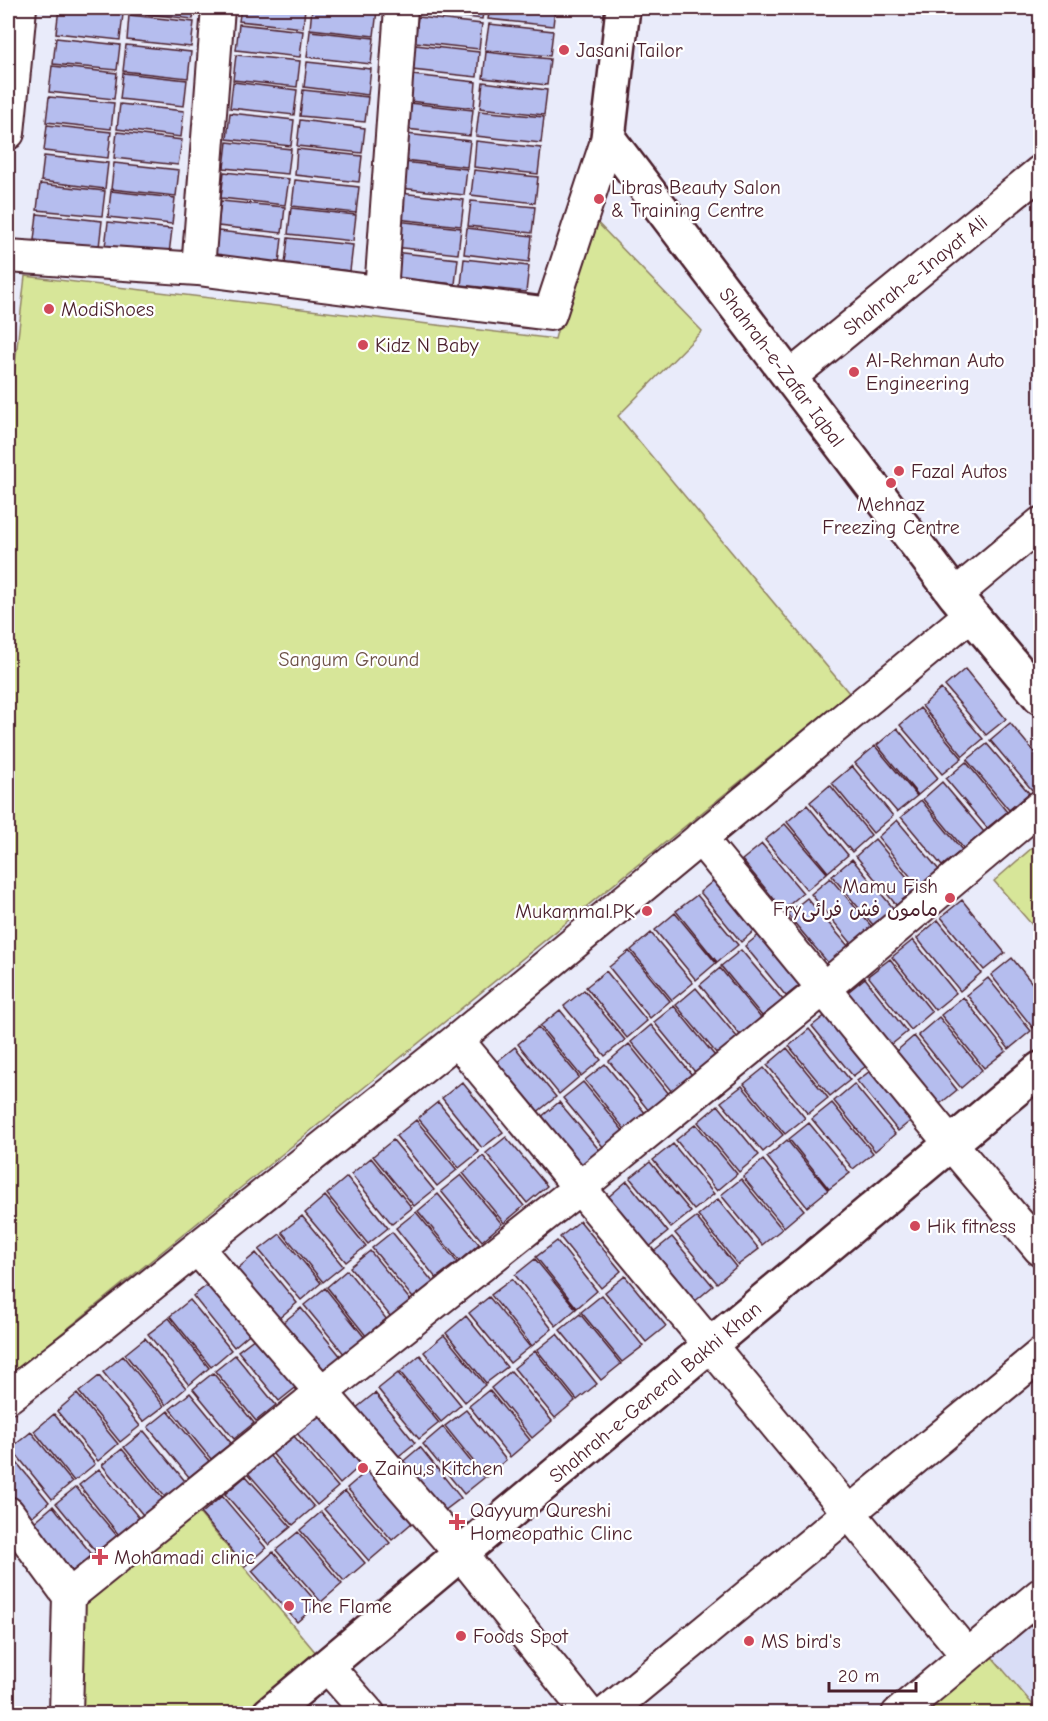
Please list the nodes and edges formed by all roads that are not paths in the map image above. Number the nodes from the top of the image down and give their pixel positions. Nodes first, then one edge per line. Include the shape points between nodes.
1 (20, 8) edge
2 (218, 8) edge
3 (401, 8) edge
4 (623, 8) edge
5 (8, 133) edge
6 (608, 138) junction
7 (1041, 172) edge
8 (8, 256) edge
9 (198, 269) junction
10 (381, 292) junction
11 (790, 377) junction
12 (1041, 524) edge
13 (963, 604) junction
14 (1041, 697) edge
15 (1041, 807) edge
16 (700, 838) junction
17 (823, 989) junction
18 (457, 1040) junction
19 (1041, 1070) edge
20 (951, 1144) junction
21 (579, 1188) junction
22 (197, 1248) junction
23 (1041, 1249) edge
24 (710, 1346) junction
25 (1041, 1355) edge
26 (322, 1392) junction
27 (8, 1397) edge
28 (8, 1513) edge
29 (850, 1513) junction
30 (461, 1554) junction
31 (1041, 1595) edge
32 (69, 1596) junction
33 (968, 1655) junction
34 (327, 1665) junction
35 (66, 1713) edge
36 (269, 1713) edge
37 (369, 1713) edge
38 (589, 1713) edge
39 (605, 1713) edge
40 (898, 1713) edge

1 - 5 street
2 - 9 street
3 - 10 street
4 - 6 street
6 - 10 street via 550,314
6 - 11 street, Shahrah-e-Zafar Iqbal
7 - 11 street, Shahrah-e-Inayat Ali
8 - 9 street
9 - 10 street
11 - 13 street, Shahrah-e-Zafar Iqbal
12 - 13 street
13 - 14 street, Shahrah-e-Zafar Iqbal
13 - 16 street
15 - 17 street
16 - 17 street
16 - 18 street
17 - 20 street
17 - 21 street
18 - 21 street
18 - 22 street
19 - 20 street, Shahrah-e-General Bakhi Khan
20 - 23 street
20 - 24 street, Shahrah-e-General Bakhi Khan
21 - 24 street
21 - 26 street
22 - 26 street
22 - 27 street
24 - 29 street
24 - 30 street, Shahrah-e-General Bakhi Khan
25 - 29 street
26 - 30 street
26 - 32 street
28 - 32 street
29 - 33 street
29 - 39 street
30 - 34 street, Shahrah-e-General Bakhi Khan
30 - 38 street
31 - 33 street
32 - 35 street
33 - 40 street
34 - 36 street, Shahrah-e-General Bakhi Khan
34 - 37 street

